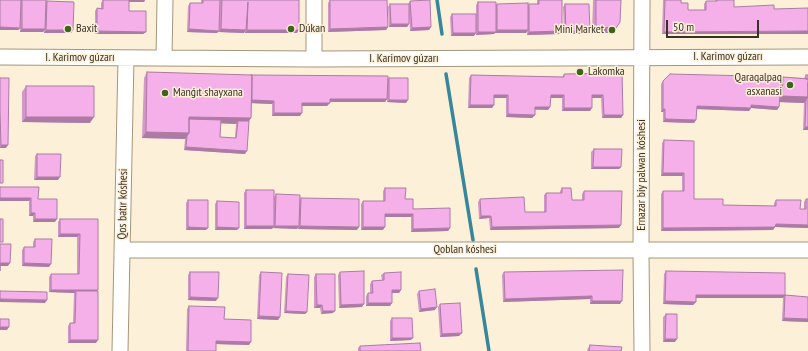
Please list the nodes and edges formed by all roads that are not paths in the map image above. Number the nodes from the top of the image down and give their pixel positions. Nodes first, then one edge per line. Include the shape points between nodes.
1 (165, 0) edge
2 (314, 0) edge
3 (642, 0) edge
4 (0, 57) edge
5 (642, 57) junction
6 (808, 57) edge
7 (126, 58) junction
8 (164, 58) junction
9 (314, 59) junction
10 (122, 250) junction
11 (808, 250) edge
12 (641, 251) junction
13 (120, 351) edge
14 (642, 351) edge

1 - 8 street
2 - 9 street
3 - 5 street, Ernazar biy palwan kóshesi
4 - 7 street, I. Karimov gúzarı
5 - 6 street, I. Karimov gúzarı
5 - 9 street, I. Karimov gúzarı
5 - 12 street, Ernazar biy palwan kóshesi
7 - 8 street, I. Karimov gúzarı
7 - 10 street, Qos batır kóshesi
8 - 9 street, I. Karimov gúzarı
10 - 12 street, Qoblan kóshesi
10 - 13 street, Qos batır kóshesi
11 - 12 street, Qoblan kóshesi
12 - 14 street, Ernazar biy palwan kóshesi

